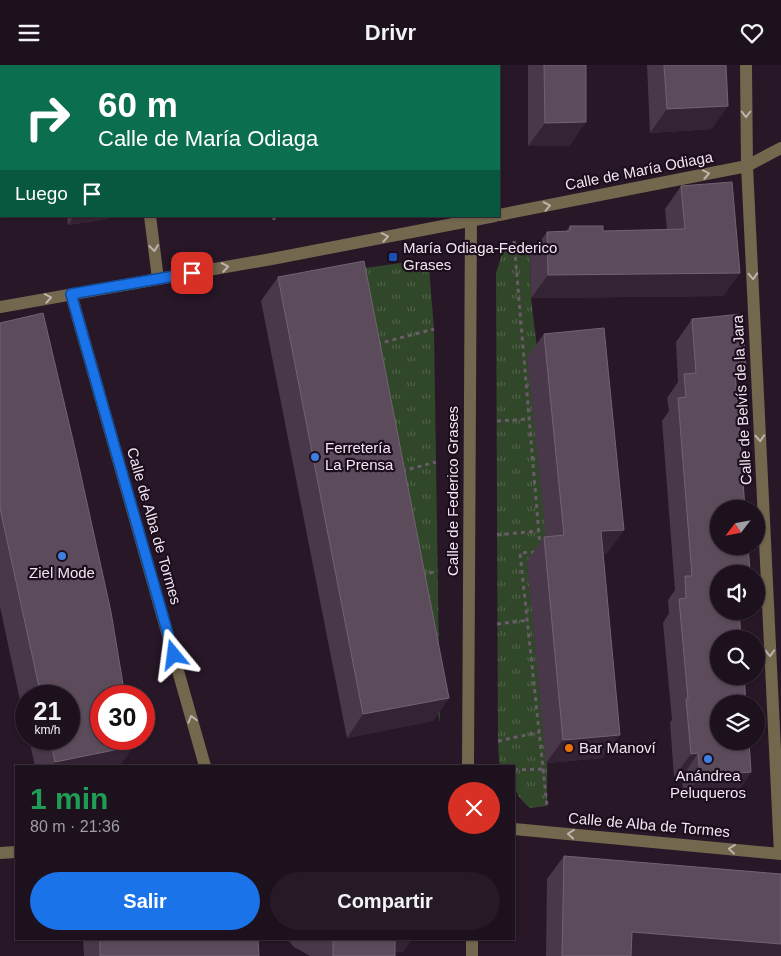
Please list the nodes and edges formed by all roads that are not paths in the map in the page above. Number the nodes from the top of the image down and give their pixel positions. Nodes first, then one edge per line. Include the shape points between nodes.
1 (746, 65) edge
2 (781, 148) edge
3 (747, 167) junction
4 (500, 215) edge
5 (150, 217) edge
6 (487, 217) edge
7 (471, 219) edge
8 (158, 279) junction
9 (71, 294) junction
10 (0, 307) edge
11 (206, 765) edge
12 (468, 765) edge
13 (515, 829) edge
14 (15, 852) edge
15 (0, 853) edge
16 (780, 854) edge
17 (472, 940) edge
18 (472, 956) edge

1 -> 3 street, Calle de Belvís de la Jara
2 - 3 street, Calle de María Odiaga
4 -> 3 street, Calle de María Odiaga
3 -> 16 street, Calle de Belvís de la Jara
5 -> 8 street
6 - 7 street
8 -> 7 street
7 - 12 street, Calle de Federico Grases
8 - 9 street
10 -> 9 street
11 -> 9 street, Calle de Alba de Tormes
16 -> 13 street, Calle de Alba de Tormes
14 - 15 street
17 - 18 street

